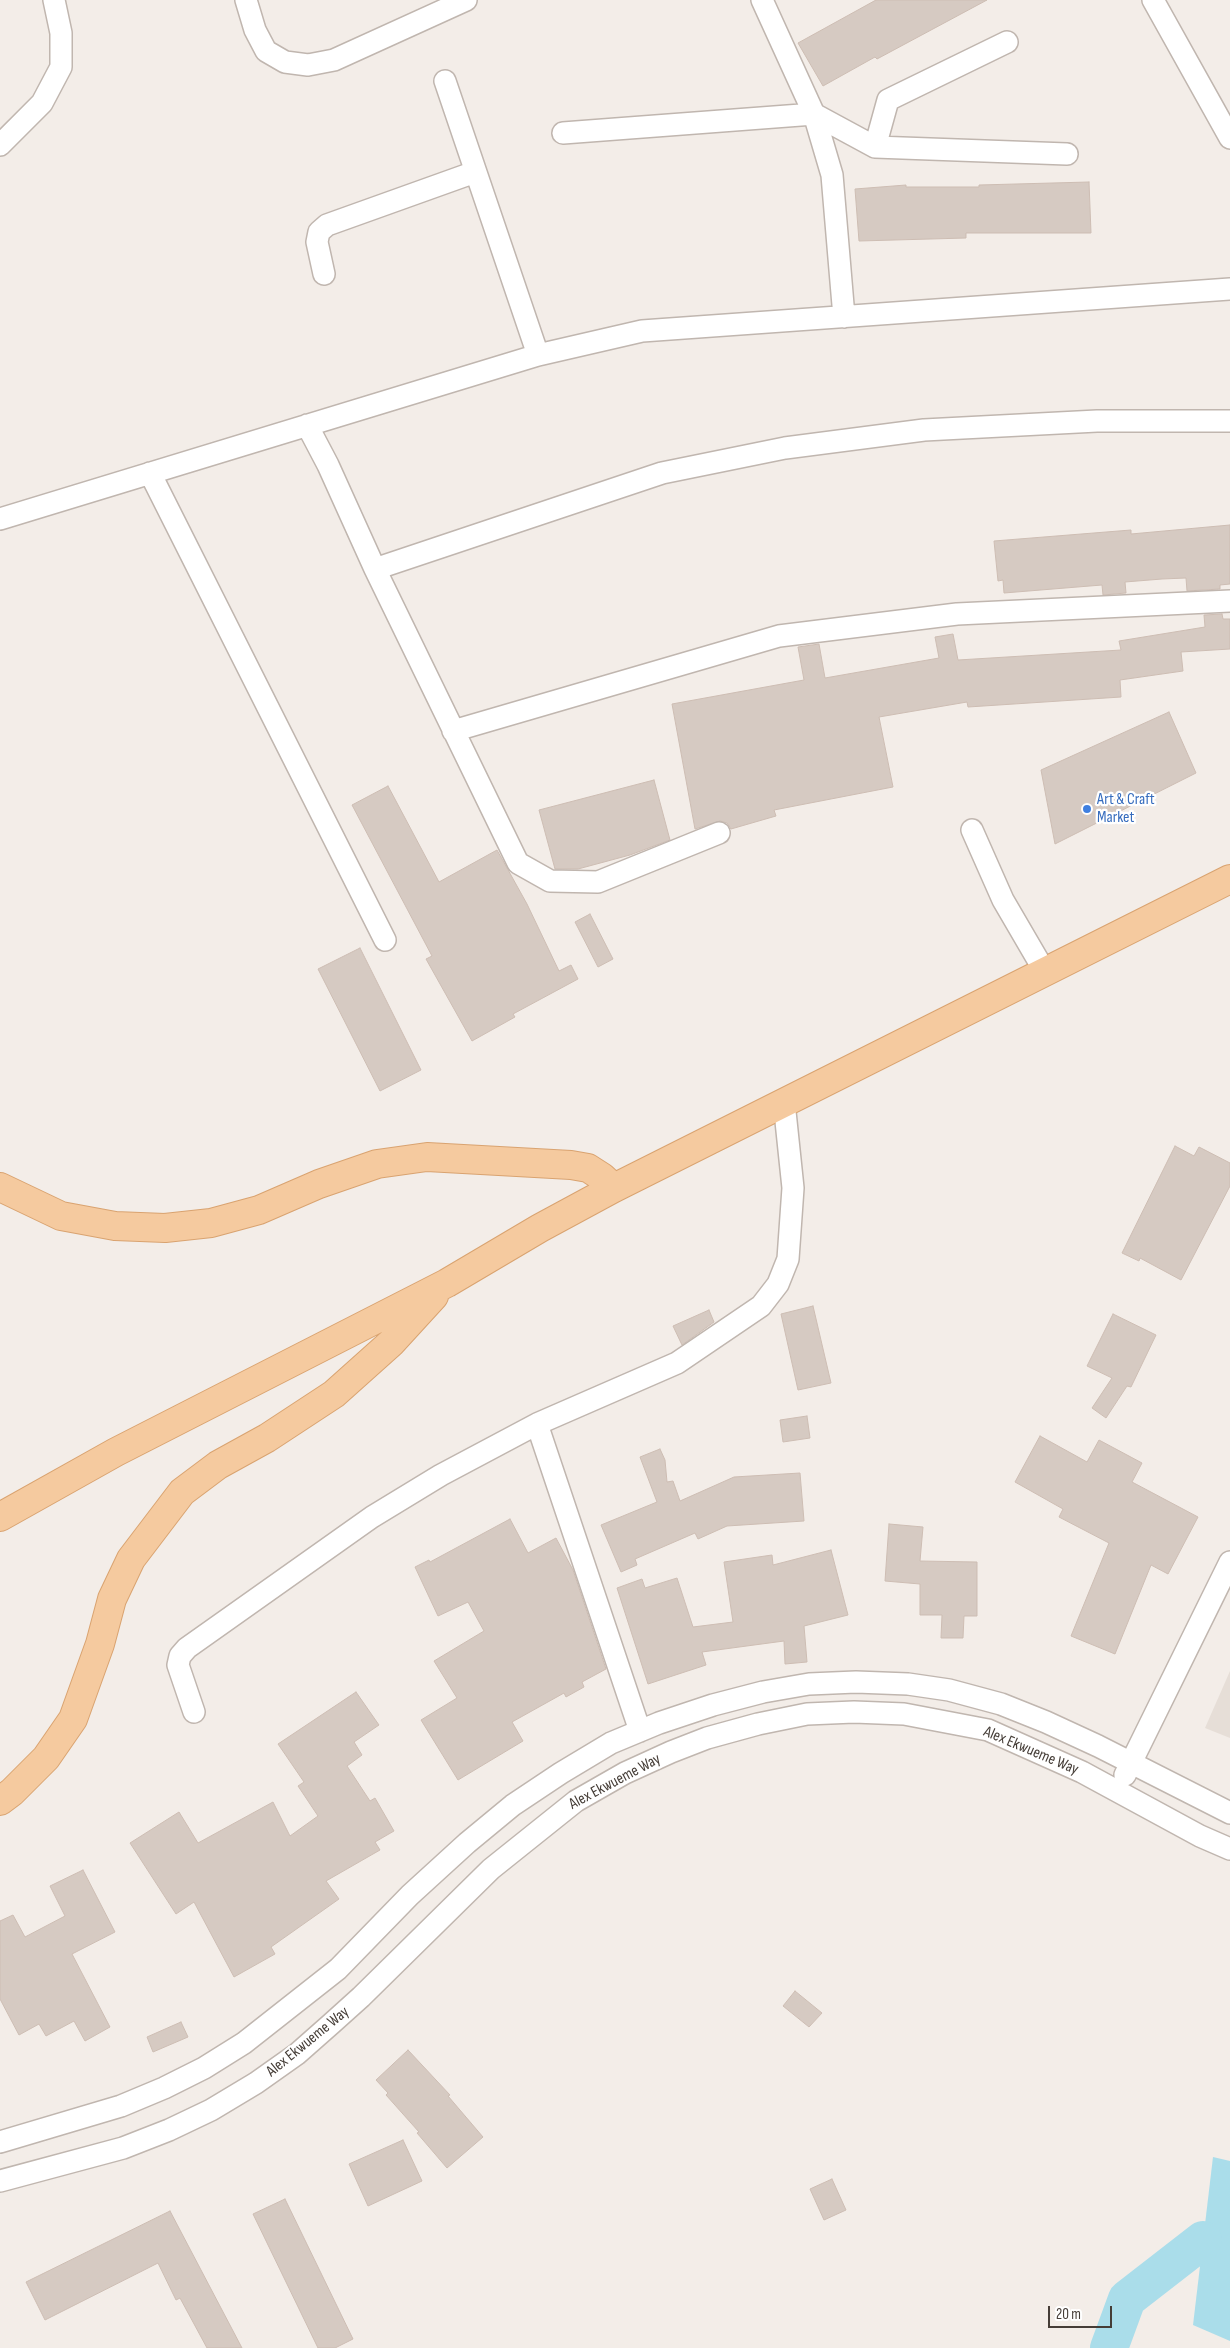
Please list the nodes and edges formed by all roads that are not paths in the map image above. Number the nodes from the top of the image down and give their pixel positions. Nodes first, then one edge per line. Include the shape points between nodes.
1 (54, 0) edge
2 (246, 0) edge
3 (466, 0) edge
4 (762, 0) edge
5 (1153, 0) edge
6 (1007, 42) dead end
7 (444, 81) dead end
8 (814, 114) junction
9 (563, 133) dead end
10 (1230, 138) edge
11 (0, 144) edge
12 (876, 147) junction
13 (1067, 154) dead end
14 (476, 172) junction
15 (324, 274) dead end
16 (1230, 289) edge
17 (844, 317) junction
18 (538, 355) junction
19 (1230, 421) edge
20 (307, 425) junction
21 (150, 473) junction
22 (0, 519) edge
23 (375, 569) junction
24 (1230, 601) edge
25 (453, 731) junction
26 (972, 830) dead end
27 (720, 834) dead end
28 (1230, 879) edge
29 (385, 940) dead end
30 (1045, 972) junction
31 (784, 1102) junction
32 (0, 1187) edge
33 (614, 1188) junction
34 (447, 1282) junction
35 (537, 1424) junction
36 (0, 1517) edge
37 (1230, 1562) edge
38 (194, 1712) dead end
39 (640, 1731) junction
40 (1131, 1763) junction
41 (1117, 1790) junction
42 (0, 1800) edge
43 (1230, 1813) edge
44 (1230, 1849) edge
45 (3, 2137) edge
46 (0, 2181) edge

1 - 11 street via 61,33 61,67 42,103
2 - 3 street via 254,30 266,51 285,62 308,65 334,60
4 - 8 street
5 - 10 street
6 - 12 street via 888,100
7 - 14 street
8 - 9 street
8 - 12 street
8 - 17 street via 832,175
12 - 13 street
14 - 15 street via 327,225 319,232 317,242
14 - 18 street
16 - 17 street
17 - 18 street via 642,330
18 - 20 street
19 - 23 street via 1097,421 924,430 785,448 662,473
20 - 21 street
20 - 23 street
21 - 22 street
21 - 29 street
23 - 25 street
24 - 25 street via 957,614 779,636
25 - 27 street via 518,863 550,881 598,882
26 - 30 street via 1003,900
28 - 30 main road
30 - 31 main road
31 - 33 main road
31 - 35 street via 793,1188 788,1259 778,1284 761,1306 677,1363
32 - 33 main road via 62,1216 115,1226 165,1228 211,1223 259,1210 377,1164 427,1157 571,1165 588,1168
33 - 34 main road
34 - 36 main road via 116,1452
34 - 42 main road via 391,1343 334,1394 267,1438 218,1465 182,1492 131,1559 112,1599 73,1719 46,1758
35 - 38 street via 441,1475 372,1517 187,1648 178,1665
35 - 39 street
37 - 40 street
39 - 40 street, Alex Ekwueme Way via 712,1705 763,1692 809,1684 908,1684 949,1690 1001,1704
39 - 45 street, Alex Ekwueme Way via 611,1743 513,1805 410,1895 338,1969 244,2043 164,2088 121,2106
40 - 41 street
40 - 43 street, Alex Ekwueme Way
41 - 44 street, Alex Ekwueme Way
41 - 46 street, Alex Ekwueme Way via 988,1730 904,1714 807,1714 707,1738 671,1752 576,1800 455,1902 361,1997 297,2054 256,2083 211,2110 123,2148

